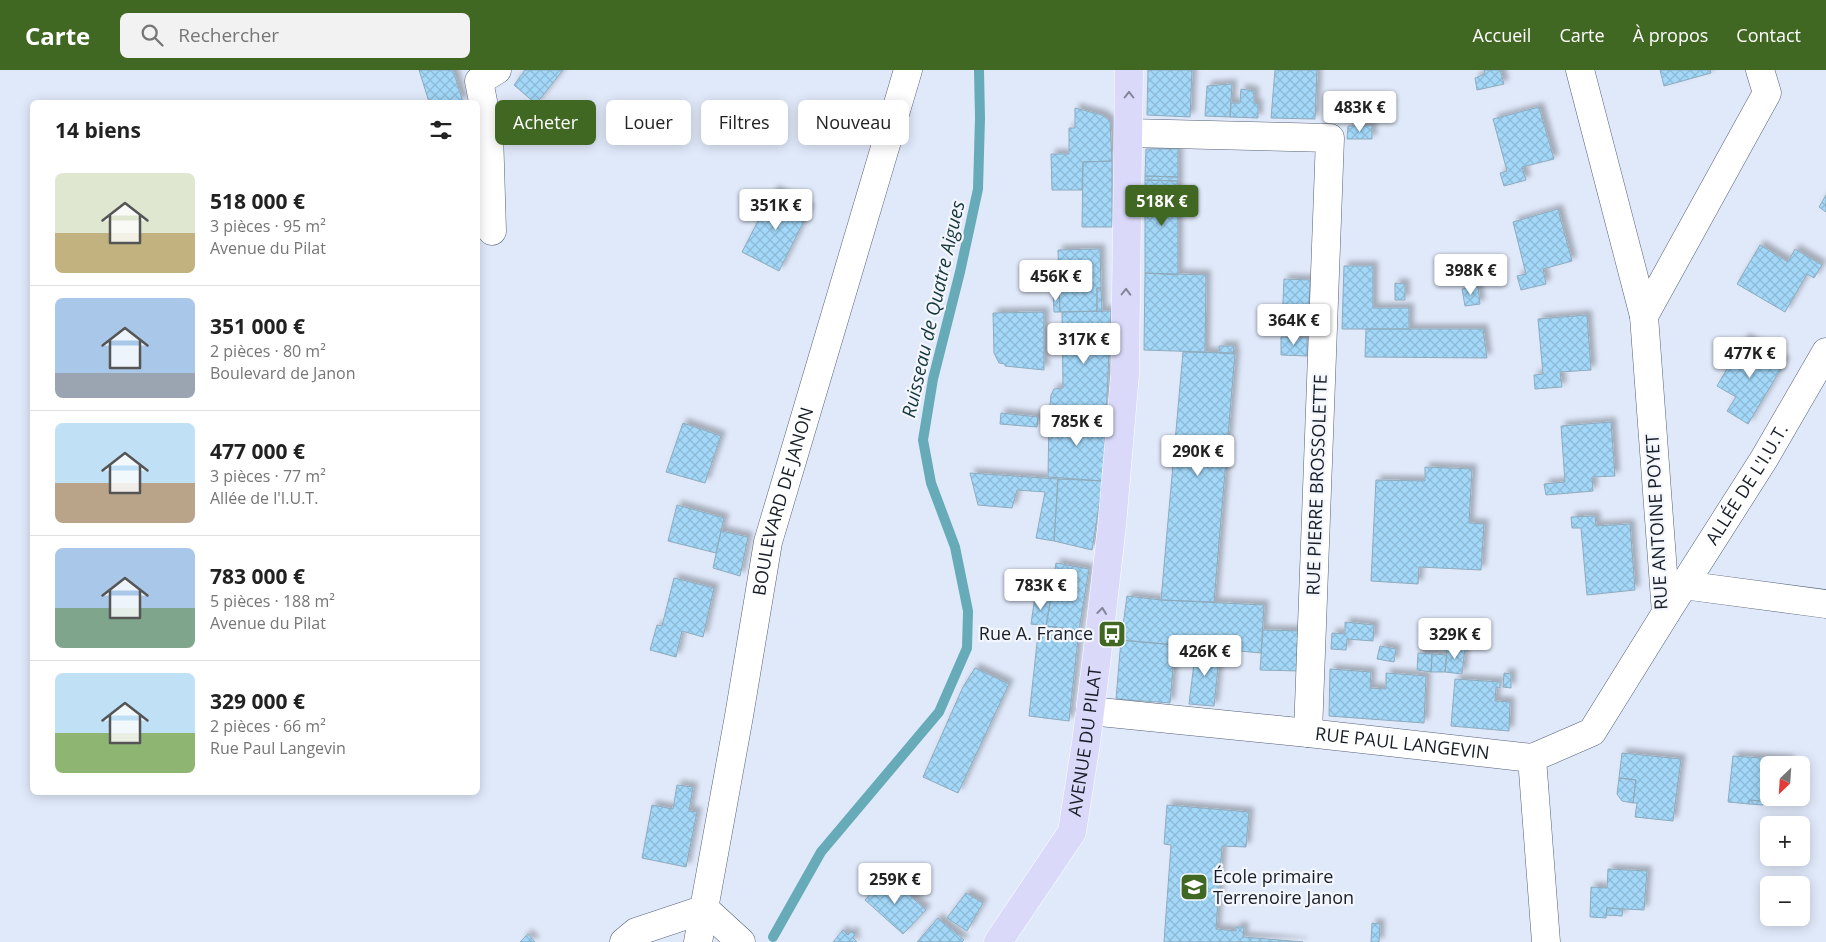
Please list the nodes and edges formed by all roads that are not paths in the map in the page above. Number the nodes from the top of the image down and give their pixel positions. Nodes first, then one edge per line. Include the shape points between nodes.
1 (497, 70) edge
2 (908, 70) edge
3 (1129, 70) edge
4 (1580, 70) edge
5 (1760, 70) edge
6 (1129, 134) junction
7 (492, 231) dead end
8 (1644, 316) junction
9 (1826, 352) edge
10 (1683, 585) junction
11 (1826, 604) edge
12 (1666, 613) junction
13 (1090, 711) junction
14 (1308, 733) junction
15 (1532, 758) junction
16 (705, 909) junction
17 (624, 942) edge
18 (698, 942) edge
19 (741, 942) edge
20 (998, 942) edge
21 (1546, 942) edge

1 - 7 street via 479,81 489,132
2 - 16 street, BOULEVARD DE JANON via 768,542
6 -> 3 main road, AVENUE DU PILAT
4 - 8 street, RUE ANTOINE POYET
5 - 8 street via 1767,93
13 -> 6 main road, AVENUE DU PILAT via 1112,525 1125,374
6 - 14 street, RUE PIERRE BROSSOLETTE via 1330,138
8 - 12 street, RUE ANTOINE POYET
9 - 10 street, ALLÉE DE L'I.U.T. via 1764,459
10 - 11 street
10 - 12 street, ALLÉE DE L'I.U.T.
12 - 15 street, RUE ANTOINE POYET via 1592,732
13 - 14 street, RUE PAUL LANGEVIN
13 - 20 main road, AVENUE DU PILAT via 1072,832
14 - 15 street, RUE PAUL LANGEVIN
15 - 21 street
16 - 17 street via 636,932
16 - 18 street, BOULEVARD DE JANON
16 - 19 street

